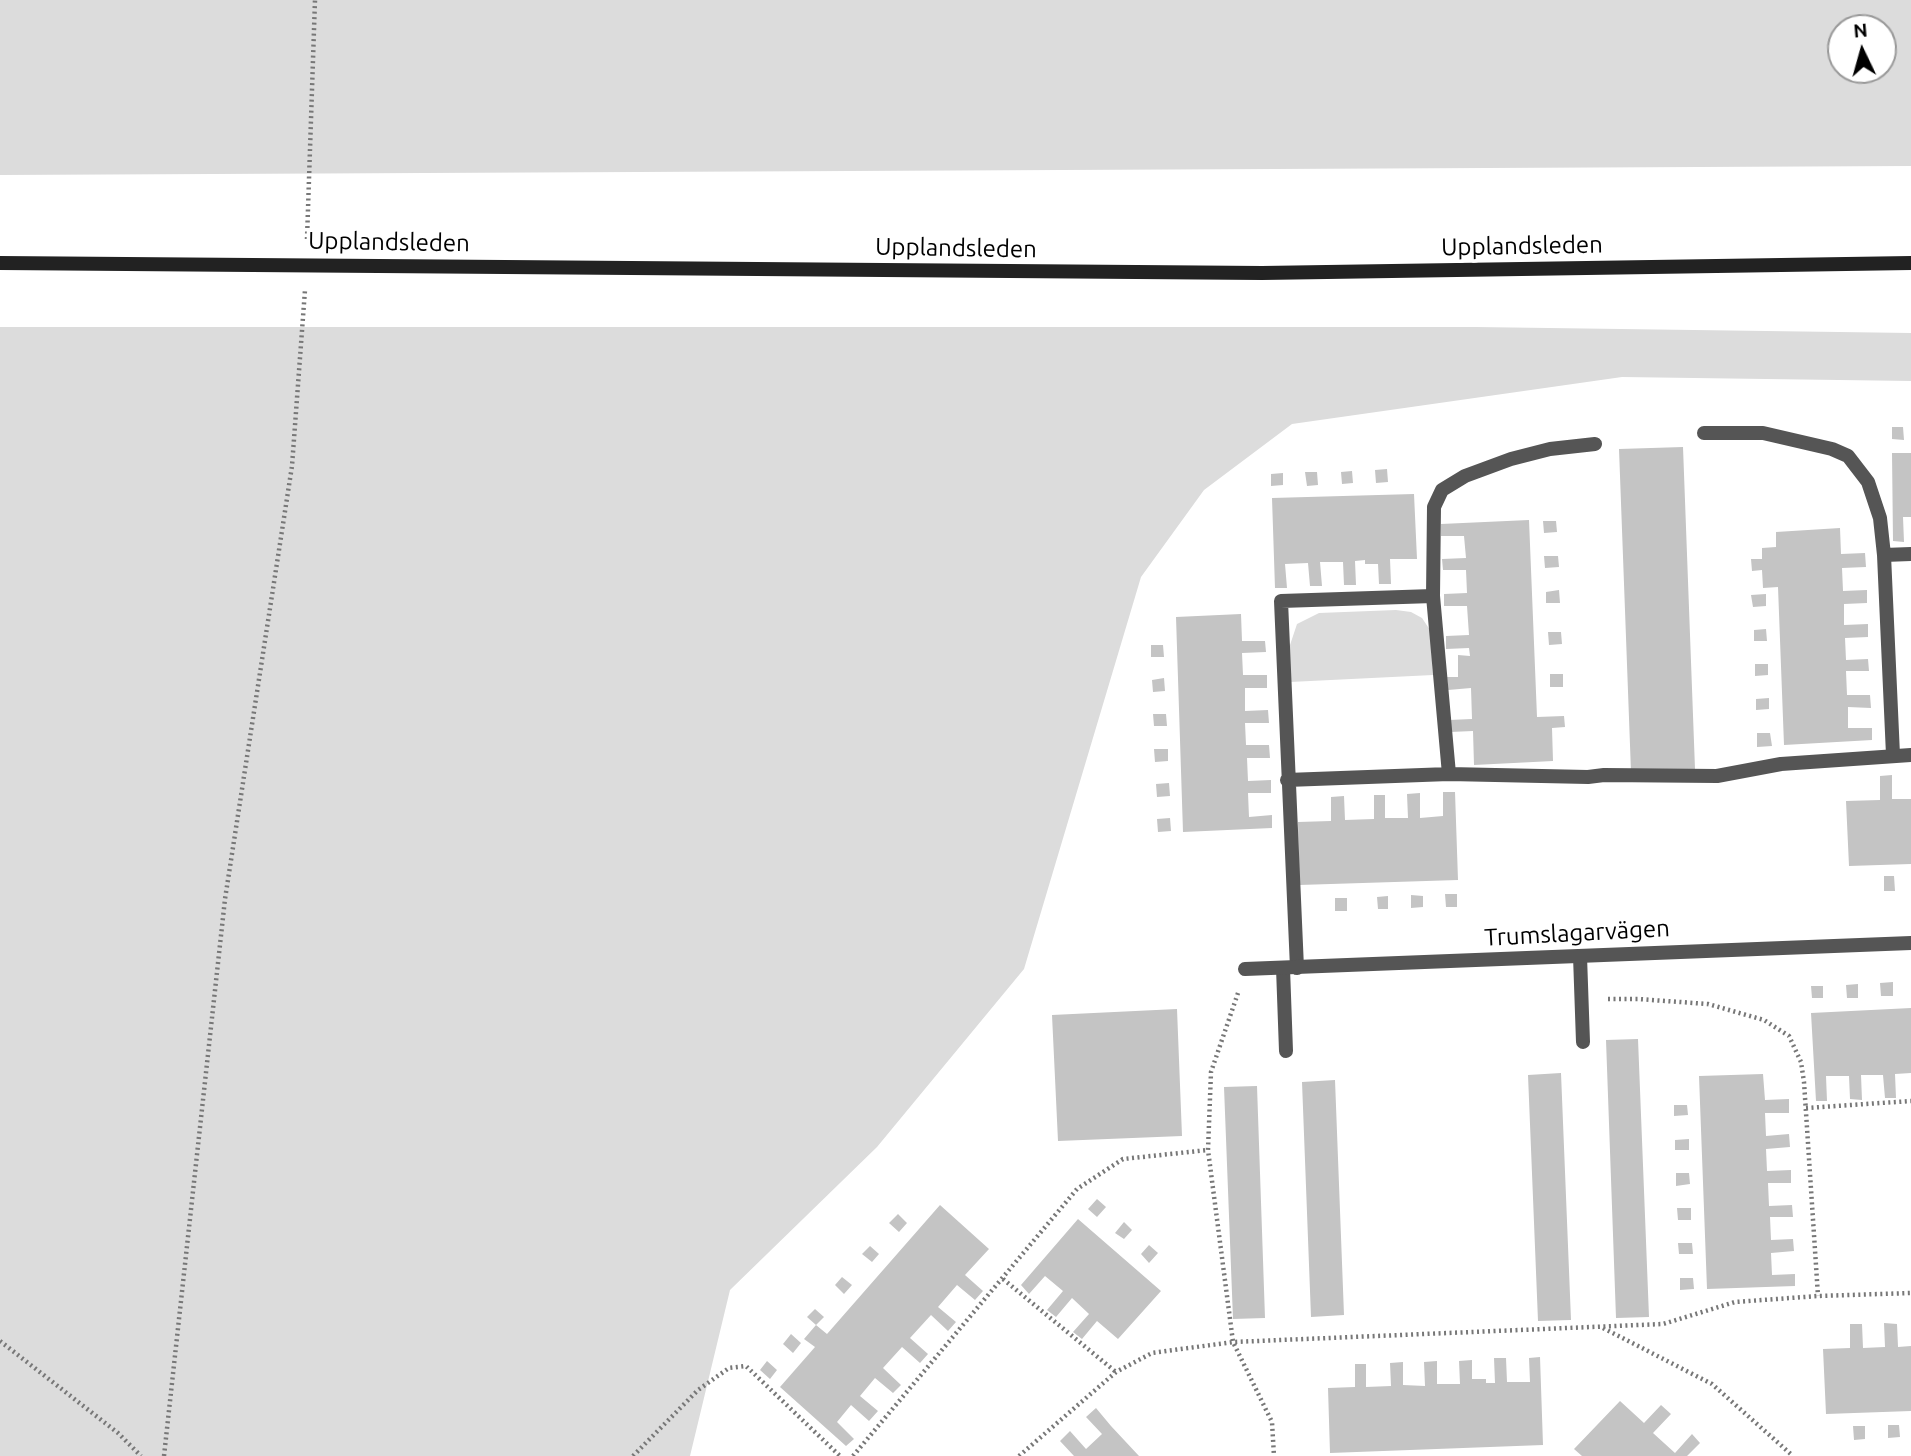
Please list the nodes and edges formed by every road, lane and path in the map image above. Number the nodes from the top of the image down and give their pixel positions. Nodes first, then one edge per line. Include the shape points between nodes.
1 (315, 0) edge
2 (0, 263) edge
3 (1911, 263) edge
4 (306, 264) junction
5 (1704, 433) dead end
6 (1595, 444) dead end
7 (1911, 554) edge
8 (1884, 555) junction
9 (1433, 596) junction
10 (1911, 754) edge
11 (1893, 755) junction
12 (1449, 774) junction
13 (1287, 780) junction
14 (1911, 943) edge
15 (1580, 956) junction
16 (1290, 968) junction
17 (1245, 969) joint
18 (1580, 1000) junction
19 (1583, 1042) dead end
20 (1286, 1051) dead end
21 (1911, 1101) edge
22 (1806, 1108) junction
23 (1208, 1150) junction
24 (1003, 1279) junction
25 (1911, 1293) edge
26 (1818, 1296) junction
27 (1602, 1328) junction
28 (0, 1341) edge
29 (1233, 1342) junction
30 (1116, 1372) junction
31 (141, 1456) edge
32 (164, 1456) edge
33 (634, 1456) edge
34 (840, 1456) edge
35 (852, 1456) edge
36 (1019, 1456) edge
37 (1274, 1456) edge
38 (1793, 1456) edge

1 - 4 path
2 - 4 street, Upplandsleden
3 - 4 street, Upplandsleden via 1262,274
4 - 32 path via 292,466 225,899
5 - 8 street via 1763,433 1847,456 1868,482 1875,500
6 - 9 street via 1511,459 1442,490 1434,507
7 - 8 street
8 - 11 street
9 - 12 street
9 - 13 street via 1281,601
10 - 11 street
11 - 12 street via 1782,764 1717,776
12 - 13 street
13 - 16 street
14 - 15 street, Trumslagarvägen
15 - 16 street, Trumslagarvägen
15 - 18 street
16 - 17 street, Trumslagarvägen
16 - 20 street
17 - 23 path via 1211,1072
18 - 19 street
18 - 22 path via 1709,1004 1764,1020 1789,1037 1801,1062
21 - 22 path
22 - 26 path
23 - 24 path via 1124,1158 1077,1189
23 - 29 path
24 - 30 path
24 - 35 path
25 - 26 path
26 - 27 path via 1735,1302 1663,1324
27 - 29 path
27 - 38 path via 1712,1384
28 - 31 path
29 - 30 path via 1152,1353
29 - 37 path via 1272,1422
30 - 36 path
33 - 34 path via 698,1390 729,1368 746,1366

